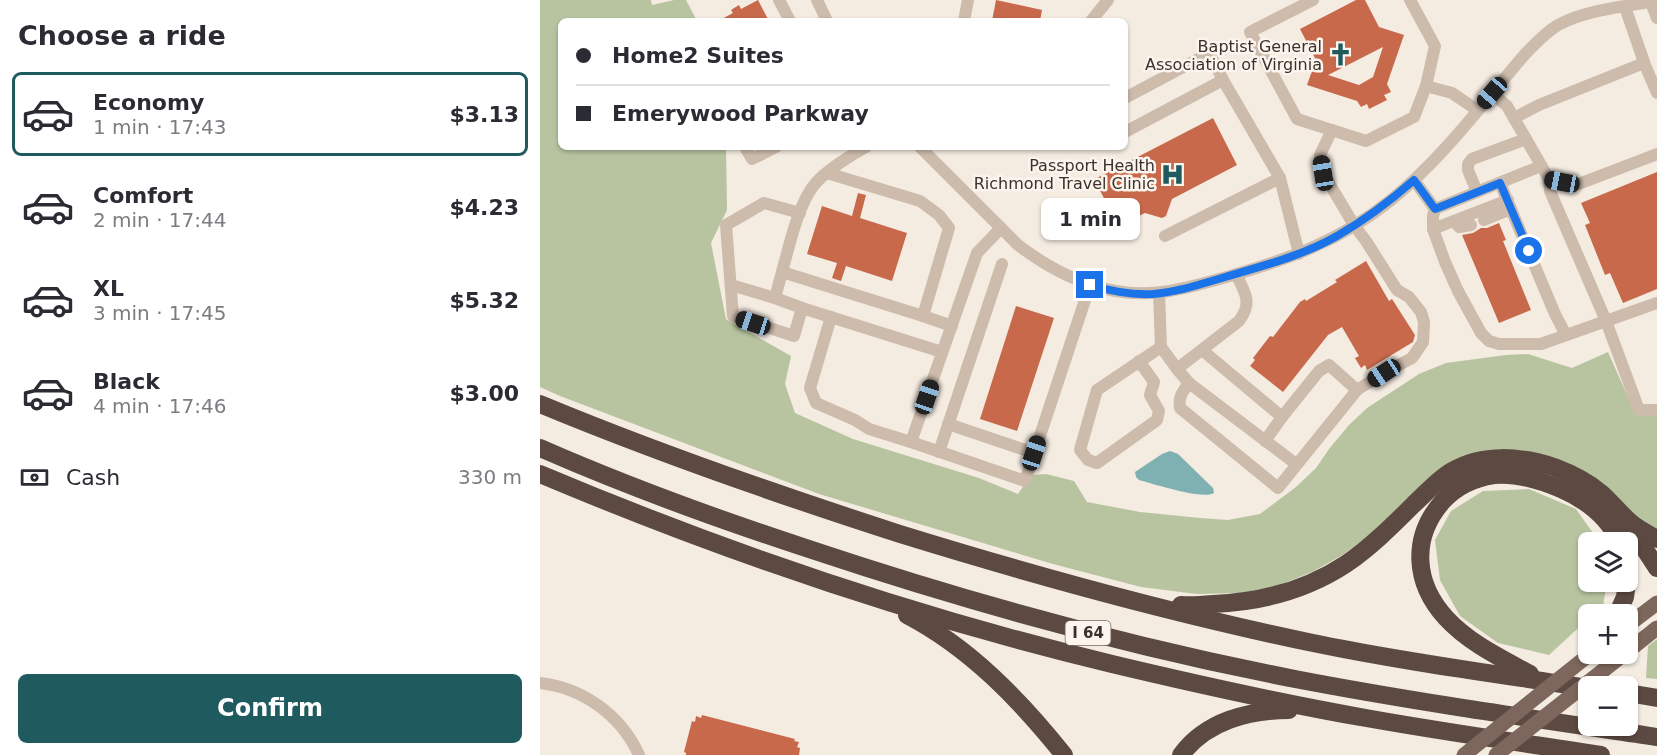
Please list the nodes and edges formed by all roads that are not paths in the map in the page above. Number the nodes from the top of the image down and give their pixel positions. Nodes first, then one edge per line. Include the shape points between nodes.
1 (779, 0) edge
2 (818, 0) edge
3 (968, 0) edge
4 (1108, 0) edge
5 (1313, 0) edge
6 (1410, 0) edge
7 (1652, 1) edge
8 (1625, 7) junction
9 (788, 18) edge
10 (826, 18) edge
11 (965, 18) edge
12 (1093, 18) edge
13 (1657, 18) edge
14 (1644, 63) junction
15 (1223, 80) junction
16 (1426, 86) junction
17 (1492, 93) junction
18 (1657, 93) edge
19 (1128, 96) edge
20 (1477, 110) junction
21 (1514, 118) junction
22 (1128, 130) edge
23 (1332, 130) junction
24 (1526, 139) junction
25 (747, 150) edge
26 (770, 150) edge
27 (862, 150) edge
28 (923, 150) edge
29 (1657, 154) edge
30 (1541, 166) junction
31 (827, 173) junction
32 (1280, 178) junction
33 (1549, 179) junction
34 (1414, 180) junction
35 (1500, 183) junction
36 (1477, 192) junction
37 (1509, 204) junction
38 (1435, 209) junction
39 (800, 213) junction
40 (1484, 220) dead end
41 (1454, 221) junction
42 (1354, 225) junction
43 (1471, 225) dead end
44 (1001, 228) junction
45 (1433, 229) junction
46 (1165, 236) dead end
47 (1299, 254) junction
48 (1002, 264) dead end
49 (782, 272) junction
50 (1236, 274) junction
51 (730, 285) junction
52 (1090, 285) junction
53 (1159, 293) junction
54 (775, 298) junction
55 (1657, 303) edge
56 (802, 308) junction
57 (923, 316) junction
58 (831, 317) junction
59 (1606, 321) junction
60 (952, 326) junction
61 (1566, 335) junction
62 (1161, 347) junction
63 (1202, 350) junction
64 (942, 352) junction
65 (1139, 361) junction
66 (1177, 369) junction
67 (1189, 383) junction
68 (1357, 390) junction
69 (540, 404) edge
70 (1657, 410) edge
71 (1282, 417) junction
72 (948, 424) junction
73 (1265, 441) junction
74 (911, 442) junction
75 (540, 448) edge
76 (939, 452) junction
77 (1034, 453) junction
78 (1296, 465) junction
79 (540, 474) edge
80 (1623, 516) junction
81 (1614, 532) edge
82 (1657, 539) edge
83 (1657, 568) edge
84 (873, 597) junction
85 (1131, 600) junction
86 (1657, 603) edge
87 (1638, 617) edge
88 (1657, 628) edge
89 (1638, 643) edge
90 (1578, 664) edge
91 (1611, 664) edge
92 (1542, 681) junction
93 (540, 684) edge
94 (1578, 686) edge
95 (1638, 695) edge
96 (1657, 698) edge
97 (1363, 717) junction
98 (1657, 737) edge
99 (639, 755) edge
100 (1064, 755) edge
101 (1181, 755) edge
102 (1464, 755) edge
103 (1496, 755) edge
104 (1601, 755) edge

1 - 9 street
2 - 10 street
3 - 11 street
4 - 12 street
5 - 23 street via 1250,32 1297,119
6 - 16 street via 1435,46
7 - 8 street
7 - 13 street
8 - 14 street
8 - 17 street via 1586,14 1557,26 1526,52
14 - 18 street
14 - 21 street
15 - 19 street via 1213,60 1202,57
15 - 22 street
15 - 32 street
16 - 20 street via 1452,93
16 - 23 street via 1414,117 1366,141
17 - 20 street
17 - 21 street
20 - 34 street
21 - 24 street
23 - 42 street via 1320,155 1323,173
24 - 30 street
24 - 36 street via 1472,159 1468,170
25 - 26 street via 752,159
27 - 31 street
28 - 44 street
29 - 33 street via 1576,185
30 - 33 street
30 - 35 street
31 - 39 street via 814,185
31 - 57 street via 920,201 949,228
32 - 46 street
32 - 47 street
33 - 59 street via 1550,191
34 - 38 street
34 - 42 street
35 - 36 street
35 - 37 street
36 - 38 street
37 - 40 street
37 - 41 street
37 - 61 street
38 - 45 street
39 - 49 street
39 - 51 street via 764,203 726,225
41 - 43 street via 1459,227
41 - 45 street
42 - 47 street
42 - 68 street via 1397,290 1421,312 1424,322 1423,342 1412,358
44 - 52 street via 1035,257
44 - 60 street via 977,253
45 - 61 street via 1458,291 1489,341 1541,344
47 - 50 street
48 - 72 street
49 - 54 street
49 - 57 street
50 - 53 street
50 - 63 street via 1247,299 1247,311
51 - 54 street
51 - 56 street via 733,316 794,336
52 - 53 street via 1137,294
52 - 77 street
53 - 62 street
54 - 56 street
55 - 59 street
56 - 58 street
57 - 60 street
58 - 64 street
58 - 74 street via 810,388 816,403 869,429
59 - 61 street
59 - 70 street via 1639,410
60 - 64 street
62 - 65 street
62 - 66 street
63 - 66 street
63 - 71 street
64 - 74 street
65 - 65 street via 1097,390 1080,450 1088,460 1097,463 1157,420 1159,411 1150,395 1154,382
66 - 67 street
67 - 73 street
67 - 78 street via 1181,394 1180,408 1278,488
68 - 71 street via 1329,365 1319,371
68 - 78 street
69 - 85 highway via 689,463 828,511 960,553
71 - 73 street
72 - 76 street
72 - 77 street
73 - 78 street
74 - 76 street
75 - 98 highway, I 64 via 743,527 893,577 1083,632 1369,692
76 - 77 street via 1025,481
79 - 84 highway via 716,543
80 - 82 highway
80 - 83 highway
80 - 85 highway via 1600,492 1568,472 1524,459 1488,459 1464,465 1441,478 1361,553 1302,588 1227,604
81 - 92 highway via 1582,500 1529,477 1479,478 1452,492 1434,512 1423,536 1420,558 1426,588 1436,605 1458,630
84 - 97 highway via 1109,663
84 - 100 highway via 914,618 976,662 1024,708
85 - 92 highway via 1316,644
86 - 87 main road
88 - 89 main road
90 - 102 main road, bridge
91 - 103 main road, bridge
92 - 94 highway
93 - 99 street via 570,690 595,703 621,727
95 - 96 highway
97 - 101 highway via 1293,710 1248,714 1206,732
97 - 104 highway

